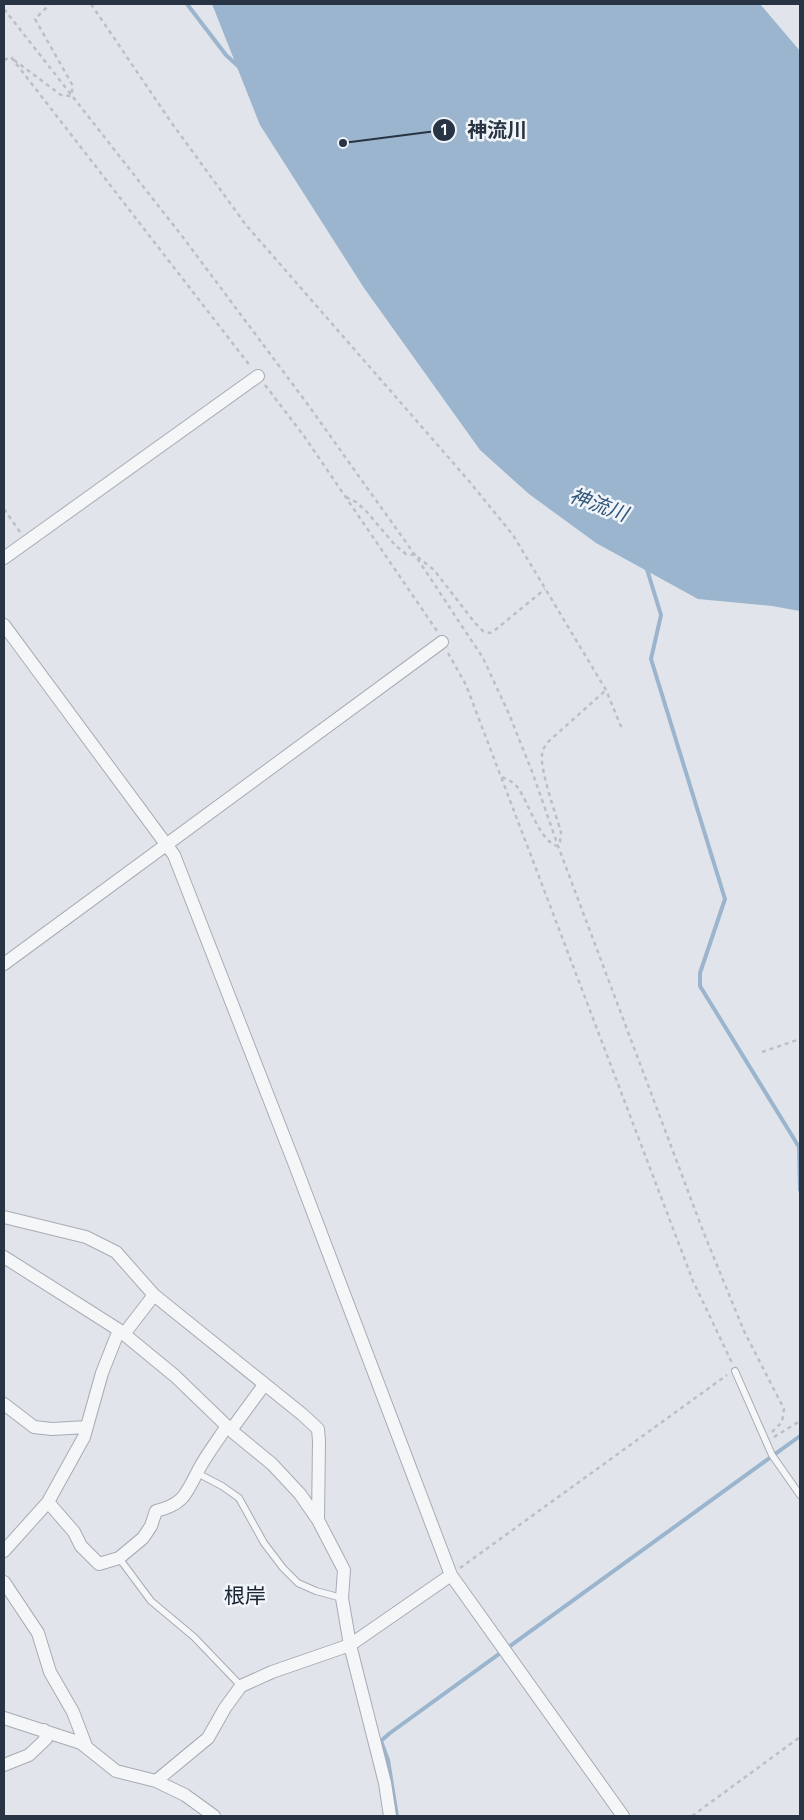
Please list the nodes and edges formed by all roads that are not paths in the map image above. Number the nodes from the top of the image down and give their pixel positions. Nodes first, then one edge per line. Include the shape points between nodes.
1 (258, 376) road end
2 (4, 558) edge
3 (4, 625) edge
4 (442, 642) road end
5 (166, 844) junction
6 (4, 964) edge
7 (4, 1217) edge
8 (4, 1257) edge
9 (154, 1295) junction
10 (121, 1332) junction
11 (735, 1371) road end
12 (264, 1385) junction
13 (4, 1404) edge
14 (87, 1427) junction
15 (229, 1428) junction
16 (198, 1473) junction
17 (800, 1494) edge
18 (48, 1502) junction
19 (318, 1520) junction
20 (4, 1550) edge
21 (120, 1558) junction
22 (451, 1575) junction
23 (4, 1582) edge
24 (342, 1598) junction
25 (350, 1645) junction
26 (241, 1686) junction
27 (4, 1718) edge
28 (44, 1730) junction
29 (86, 1746) junction
30 (4, 1765) edge
31 (156, 1781) junction
32 (214, 1816) edge
33 (390, 1816) edge
34 (623, 1816) edge

1 - 2 street
3 - 5 street
4 - 5 street
5 - 6 street
5 - 22 street via 178,863
7 - 9 street via 86,1237 116,1252
8 - 10 street
9 - 10 street
9 - 12 street
10 - 14 street via 102,1373
10 - 15 street via 175,1376
11 - 17 lane via 772,1455
12 - 15 street
12 - 19 street via 318,1429
13 - 14 street via 34,1427
14 - 18 street
15 - 16 street
15 - 19 street via 272,1464 300,1494
16 - 21 street via 181,1500 156,1511 143,1538
16 - 24 lane via 239,1498 264,1543 298,1583
18 - 20 street
18 - 21 street via 98,1564
19 - 24 street via 344,1570
21 - 26 lane via 151,1601 194,1637
22 - 25 street
22 - 34 street
23 - 29 street via 38,1633 50,1672 76,1718
24 - 25 street
25 - 26 street
25 - 33 street via 385,1783
26 - 31 street via 208,1738
27 - 28 street
28 - 29 street
28 - 30 street via 46,1738 29,1755
29 - 31 street via 116,1770
31 - 32 street via 185,1795

